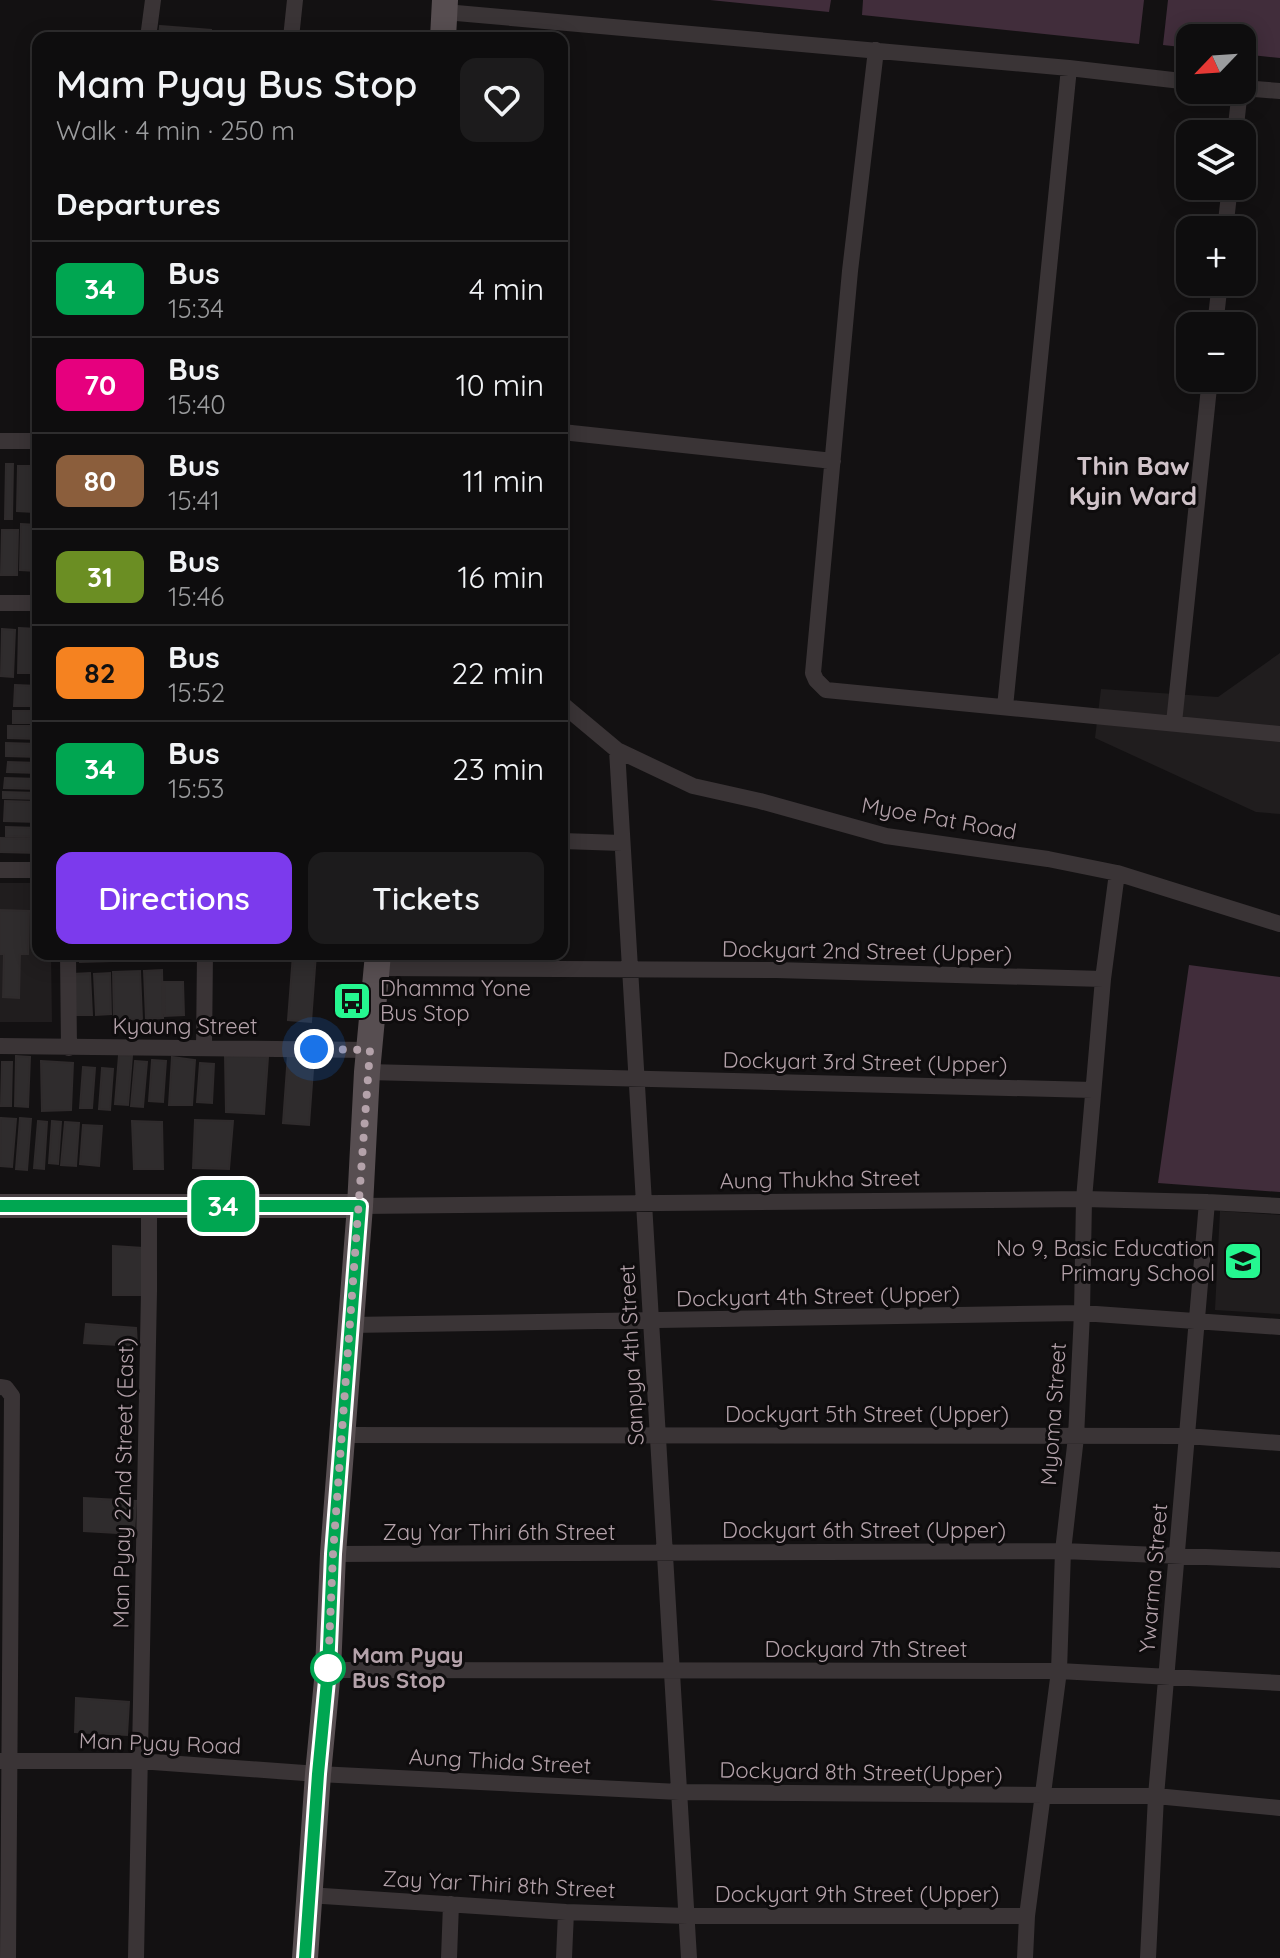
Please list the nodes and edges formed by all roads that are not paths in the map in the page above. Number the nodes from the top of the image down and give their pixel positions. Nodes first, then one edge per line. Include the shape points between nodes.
1 (153, 0) edge
2 (295, 0) edge
3 (445, 17) edge
4 (149, 32) edge
5 (292, 32) edge
6 (876, 50) junction
7 (1069, 68) junction
8 (1176, 80) edge
9 (1256, 90) edge
10 (1280, 91) edge
11 (1209, 392) edge
12 (568, 433) edge
13 (0, 441) edge
14 (32, 441) edge
15 (833, 461) junction
16 (0, 603) edge
17 (32, 603) edge
18 (1005, 707) junction
19 (568, 709) edge
20 (1174, 723) junction
21 (1280, 734) edge
22 (617, 750) junction
23 (568, 841) edge
24 (622, 843) junction
25 (0, 870) edge
26 (32, 870) edge
27 (1117, 873) junction
28 (1280, 924) edge
29 (68, 960) edge
30 (205, 960) edge
31 (378, 961) edge
32 (630, 969) junction
33 (1103, 979) junction
34 (0, 1046) edge
35 (69, 1048) junction
36 (204, 1048) junction
37 (368, 1061) junction
38 (636, 1079) junction
39 (1093, 1090) junction
40 (1084, 1199) junction
41 (1207, 1202) junction
42 (644, 1203) junction
43 (0, 1206) edge
44 (149, 1206) junction
45 (360, 1206) junction
46 (1280, 1206) edge
47 (1082, 1313) junction
48 (651, 1320) junction
49 (1196, 1320) junction
50 (350, 1325) junction
51 (1280, 1327) edge
52 (0, 1387) edge
53 (342, 1435) junction
54 (658, 1435) junction
55 (1187, 1436) junction
56 (1076, 1437) junction
57 (1280, 1443) edge
58 (1063, 1551) junction
59 (665, 1553) junction
60 (333, 1554) junction
61 (1176, 1554) junction
62 (1280, 1560) edge
63 (328, 1670) junction
64 (672, 1670) junction
65 (1059, 1671) junction
66 (1167, 1676) junction
67 (1280, 1683) edge
68 (5, 1761) edge
69 (139, 1761) junction
70 (318, 1774) junction
71 (679, 1792) junction
72 (1043, 1796) junction
73 (1156, 1796) junction
74 (1280, 1808) edge
75 (308, 1895) junction
76 (451, 1904) junction
77 (566, 1912) junction
78 (687, 1916) junction
79 (1027, 1916) junction
80 (8, 1958) edge
81 (136, 1958) edge
82 (305, 1958) edge
83 (449, 1958) edge
84 (564, 1958) edge
85 (689, 1958) edge
86 (1025, 1958) edge
87 (1148, 1958) edge

1 - 4 street
2 - 5 street
3 - 6 street
6 - 7 street
6 - 15 street
7 - 8 street
7 - 18 street
9 - 10 street
11 - 20 street
12 - 15 street
13 - 14 street
15 - 18 street via 816,680 826,690
16 - 17 street
18 - 20 street
19 - 22 street, Myoe Pat Road
20 - 21 street
22 - 24 street, Sanpya 4th Street
22 - 27 street, Myoe Pat Road via 693,786 886,836
23 - 24 street
24 - 32 street, Sanpya 4th Street
25 - 26 street
27 - 28 street, Myoe Pat Road
27 - 33 street, Myoma Street
29 - 35 street
30 - 36 street
31 - 32 street, Dockyart 2nd Street (Upper)
31 - 37 main road
32 - 33 street, Dockyart 2nd Street (Upper)
32 - 38 street, Sanpya 4th Street
33 - 39 street, Myoma Street
34 - 35 street, Kyaung Street
35 - 36 street, Kyaung Street
36 - 37 street, Kyaung Street
37 - 38 street, Kyaung Street
37 - 45 main road
38 - 39 street, Dockyart 3rd Street (Upper)
38 - 42 street, Sanpya 4th Street
39 - 40 street, Myoma Street
40 - 41 street, Aung Thukha Street
40 - 42 street, Aung Thukha Street
40 - 47 street, Myoma Street
41 - 46 street, Aung Thukha Street
41 - 49 street, Ywarma Street
42 - 45 street, Aung Thukha Street
42 - 48 street, Sanpya 4th Street
43 - 44 main road
44 - 45 main road
44 - 69 street, Man Pyay 22nd Street (East)
45 - 50 main road
47 - 48 street, Dockyart 4th Street (Upper)
47 - 49 street, Dockyart 4th Street (Upper)
47 - 56 street, Myoma Street
48 - 50 street, Dockyart 4th Street (Upper)
48 - 54 street, Sanpya 4th Street
49 - 51 street, Dockyart 4th Street (Upper)
49 - 55 street, Ywarma Street
50 - 53 main road
52 - 68 street via 12,1396
53 - 54 street, Dockyart 5th Street (Upper)
53 - 60 main road
54 - 56 street, Dockyart 5th Street (Upper)
54 - 59 street, Sanpya 4th Street
55 - 56 street, Dockyart 5th Street (Upper)
55 - 57 street, Dockyart 5th Street (Upper)
55 - 61 street, Ywarma Street
56 - 58 street, Myoma Street
58 - 59 street, Dockyart 6th Street (Upper)
58 - 61 street, Dockyart 6th Street (Upper)
58 - 65 street, Myoma Street
59 - 60 street, Zay Yar Thiri 6th Street
59 - 64 street, Sanpya 4th Street
60 - 63 main road
61 - 62 street, Dockyart 6th Street (Upper)
61 - 66 street, Ywarma Street
63 - 64 street, Dockyard 7th Street
63 - 70 main road
64 - 65 street, Dockyard 7th Street
64 - 71 street, Sanpya 4th Street
65 - 66 street, Dockyard 7th Street
65 - 72 street, Myoma Street
66 - 67 street, Dockyard 7th Street
66 - 73 street, Ywarma Street
68 - 69 street, Man Pyay Road
68 - 80 street
69 - 70 street, Man Pyay Road
69 - 81 street, Man Pyay 22nd Street (East)
70 - 71 street, Aung Thida Street
70 - 75 main road
71 - 72 street, Dockyard 8th Street(Upper)
71 - 78 street, Sanpya 4th Street
72 - 73 street, Dockyard 8th Street(Upper)
72 - 79 street, Myoma Street
73 - 74 street, Dockyard 8th Street(Upper)
73 - 87 street, Ywarma Street
75 - 76 street, Zay Yar Thiri 8th Street
75 - 82 main road
76 - 77 street, Zay Yar Thiri 8th Street
76 - 83 street
77 - 78 street, Zay Yar Thiri 8th Street
77 - 84 street
78 - 79 street, Dockyart 9th Street (Upper)
78 - 85 street, Sanpya 4th Street
79 - 86 street, Myoma Street

